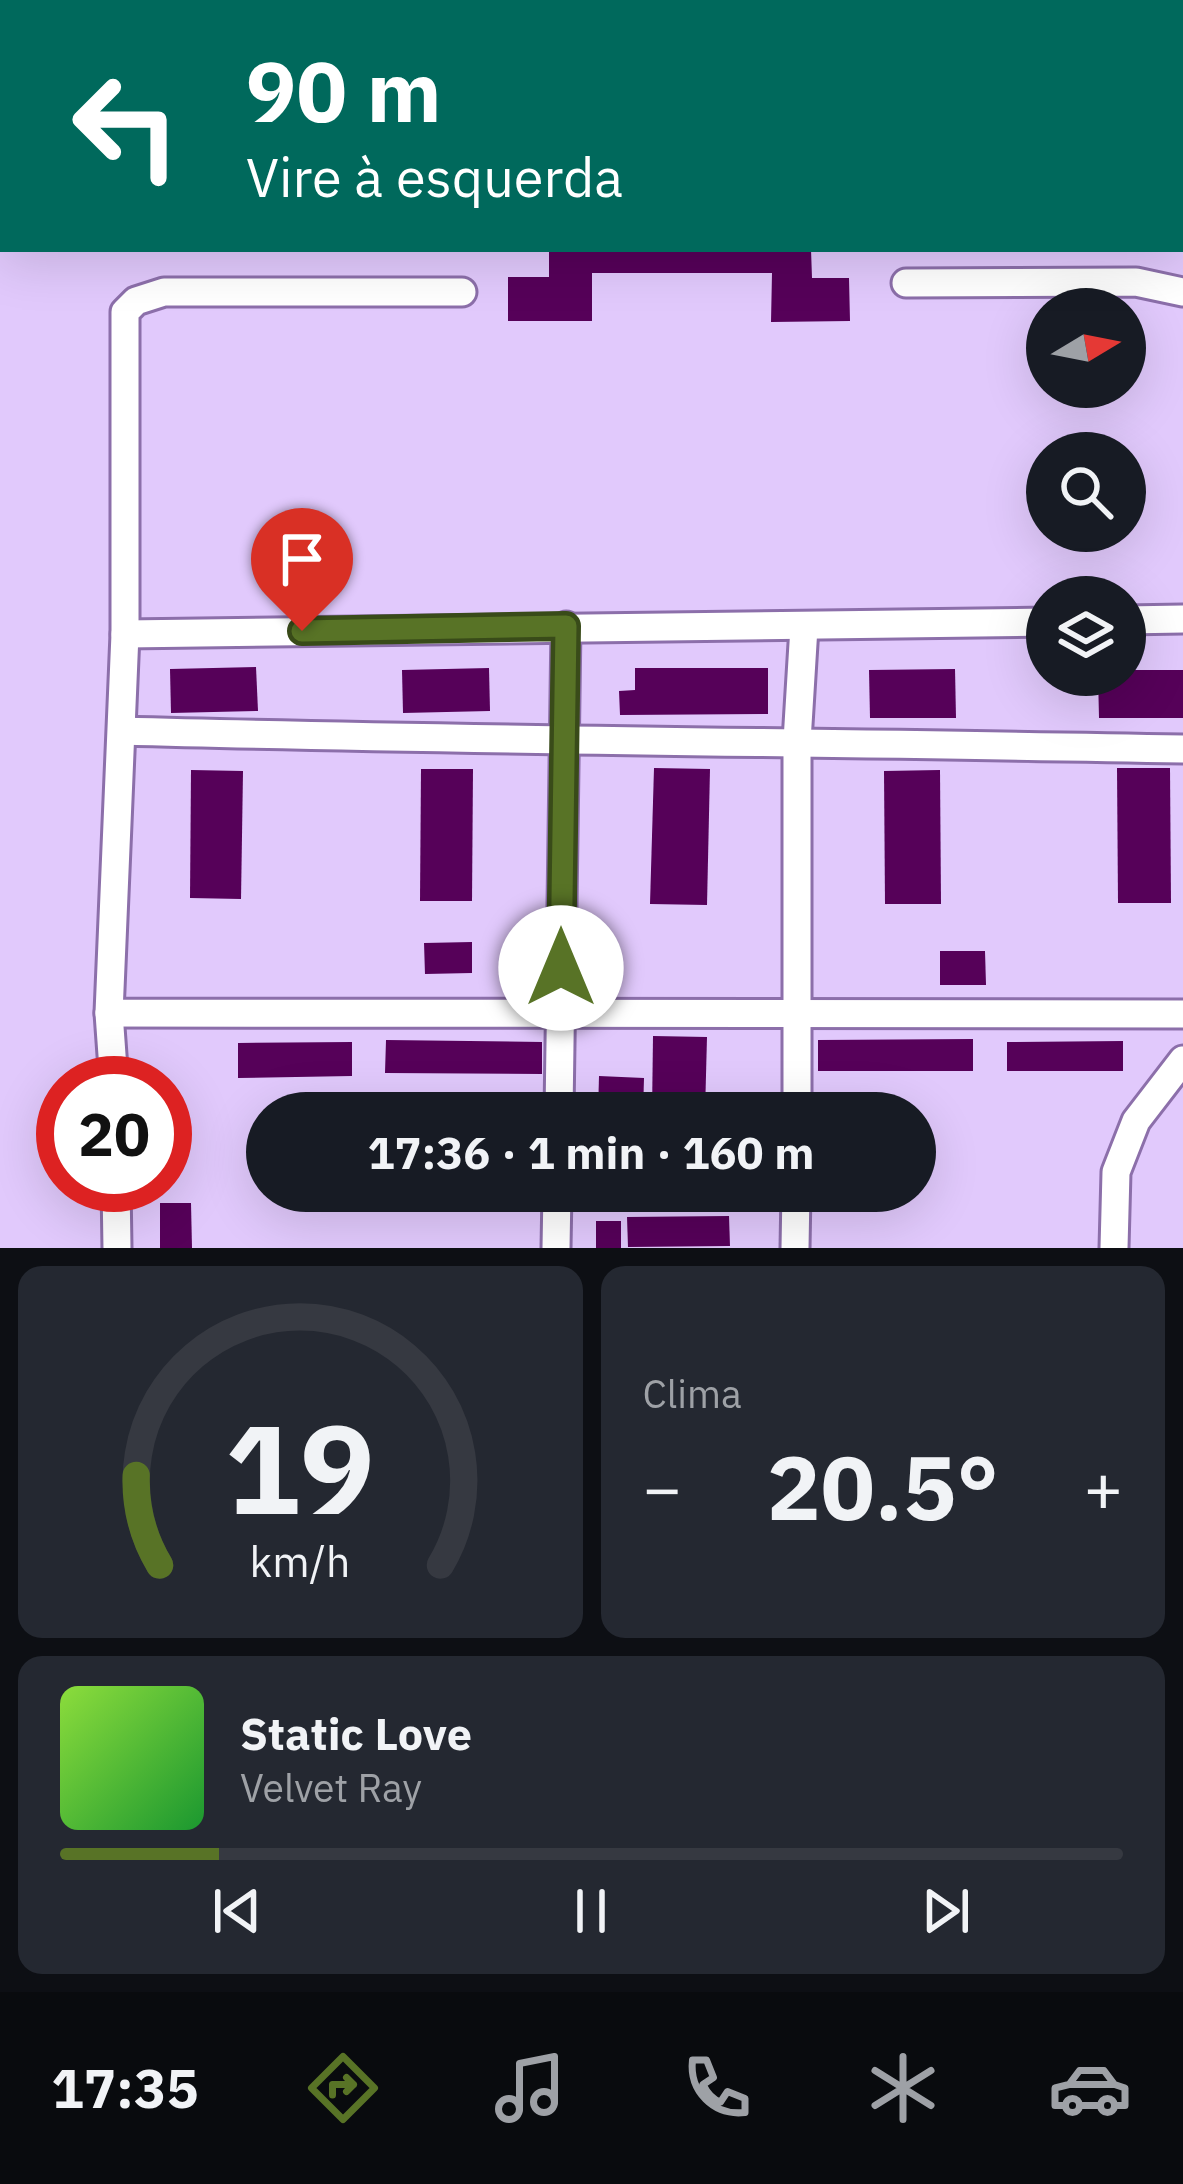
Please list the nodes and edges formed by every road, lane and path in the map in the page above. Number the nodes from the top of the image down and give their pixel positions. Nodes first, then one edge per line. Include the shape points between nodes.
1 (906, 283) dead end
2 (462, 292) dead end
3 (1183, 292) edge
4 (1183, 619) edge
5 (1146, 620) edge
6 (1026, 623) edge
7 (566, 626) junction
8 (804, 628) junction
9 (125, 634) junction
10 (122, 731) junction
11 (797, 741) junction
12 (561, 743) junction
13 (1183, 748) edge
14 (109, 1013) junction
15 (561, 1013) junction
16 (798, 1014) junction
17 (1183, 1014) edge
18 (112, 1056) edge
19 (1183, 1060) edge
20 (559, 1092) edge
21 (797, 1092) edge
22 (116, 1212) edge
23 (557, 1212) edge
24 (796, 1212) edge
25 (116, 1248) edge
26 (556, 1248) edge
27 (796, 1248) edge
28 (1114, 1248) edge

1 - 3 street via 1136,282
2 - 9 street via 164,292 125,312
4 - 5 street
6 - 8 street
7 - 8 street
7 - 9 street
7 - 12 street
8 - 11 street
9 - 10 street
10 - 12 street
10 - 14 street
11 - 12 street
11 - 13 street
11 - 16 street
12 - 15 street
14 - 15 street
14 - 18 street
15 - 16 street
15 - 20 street
16 - 17 street
16 - 21 street
19 - 28 street via 1136,1121 1116,1172
22 - 25 street
23 - 26 street
24 - 27 street

